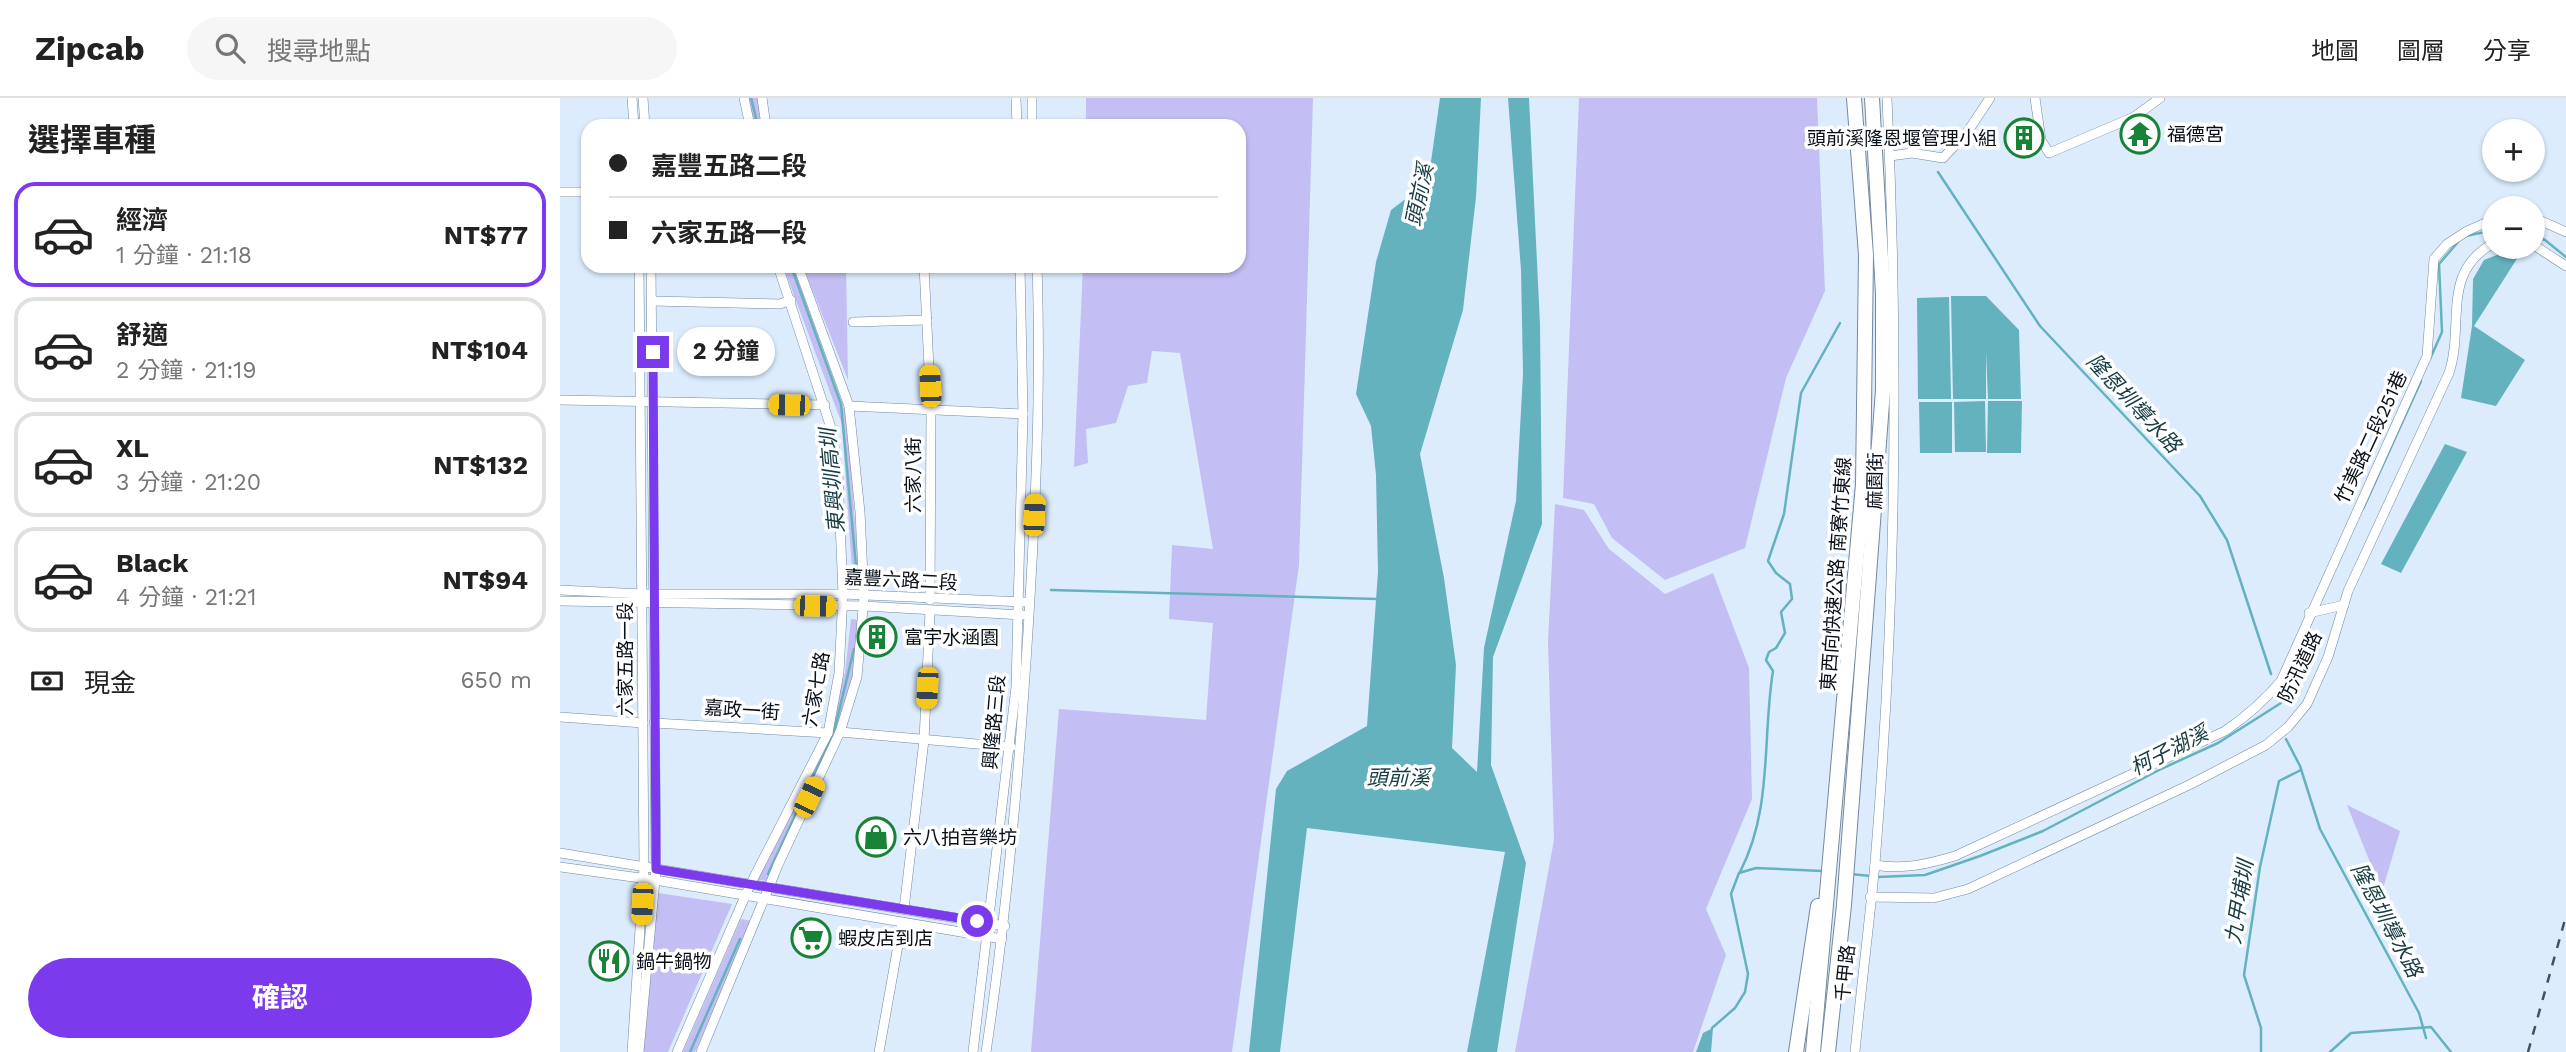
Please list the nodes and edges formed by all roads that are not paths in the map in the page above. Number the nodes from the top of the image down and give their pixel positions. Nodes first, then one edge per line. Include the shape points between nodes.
1 (632, 98) edge
2 (643, 98) edge
3 (744, 98) edge
4 (762, 98) edge
5 (1016, 98) edge
6 (1032, 98) edge
7 (1854, 98) edge
8 (1872, 98) edge
9 (1887, 98) edge
10 (1990, 98) edge
11 (2035, 98) edge
12 (2160, 98) edge
13 (634, 119) edge
14 (644, 119) edge
15 (748, 119) edge
16 (765, 119) edge
17 (1017, 119) edge
18 (1032, 119) edge
19 (1890, 156) junction
20 (560, 192) edge
21 (581, 192) edge
22 (2545, 223) edge
23 (2482, 224) edge
24 (2566, 232) edge
25 (2482, 251) edge
26 (2545, 252) edge
27 (2566, 266) edge
28 (639, 273) edge
29 (651, 273) edge
30 (781, 273) edge
31 (802, 273) edge
32 (924, 273) edge
33 (1020, 273) edge
34 (1037, 273) edge
35 (791, 300) junction
36 (652, 302) junction
37 (927, 320) junction
38 (853, 322) dead end
39 (560, 400) edge
40 (639, 401) junction
41 (653, 402) junction
42 (825, 405) junction
43 (849, 406) junction
44 (931, 408) junction
45 (1023, 414) junction
46 (560, 590) edge
47 (843, 594) junction
48 (654, 598) junction
49 (643, 599) junction
50 (930, 600) junction
51 (560, 601) edge
52 (864, 601) junction
53 (1018, 602) junction
54 (1030, 603) junction
55 (2344, 605) junction
56 (842, 606) junction
57 (930, 611) junction
58 (2309, 613) junction
59 (1024, 615) junction
60 (560, 717) edge
61 (643, 723) junction
62 (654, 723) junction
63 (840, 732) junction
64 (828, 733) junction
65 (924, 740) junction
66 (1010, 747) junction
67 (1837, 794) junction
68 (560, 853) edge
69 (1875, 864) junction
70 (560, 867) edge
71 (644, 867) junction
72 (656, 869) junction
73 (643, 878) junction
74 (655, 880) junction
75 (750, 885) junction
76 (768, 888) junction
77 (747, 897) junction
78 (1870, 897) junction
79 (764, 900) junction
80 (904, 909) junction
81 (902, 923) junction
82 (988, 923) junction
83 (1005, 926) junction
84 (986, 936) junction
85 (1002, 939) junction
86 (1829, 1051) edge
87 (632, 1052) edge
88 (639, 1052) edge
89 (677, 1052) edge
90 (701, 1052) edge
91 (879, 1052) edge
92 (973, 1052) edge
93 (986, 1052) edge
94 (1797, 1052) edge
95 (1813, 1052) edge
96 (1855, 1052) edge

1 - 13 street
2 - 14 street
3 - 15 street
4 - 16 street
5 - 17 street
6 - 18 street
7 - 67 highway, 東西向快速公路 南寮竹東線 via 1867,254 1867,367 1863,484
8 - 86 highway, 東西向快速公路 南寮竹東線 via 1884,390
9 - 19 street, 麻園街
10 - 19 street via 1943,158 1912,153
11 - 12 street via 2041,140 2049,153 2134,117
19 - 69 street, 麻園街 via 1891,564
20 - 21 street
22 - 24 street
23 - 58 street, 竹美路二段251巷 via 2447,244 2434,260 2427,356
25 - 55 street, 防汛道路 via 2472,257 2462,275 2456,347 2449,373
26 - 27 street
28 - 40 street, 六家五路一段
29 - 36 street, 六家五路一段
30 - 35 street, 六家七路
31 - 43 street, 六家七路
32 - 37 street, 六家八街
33 - 45 street, 興隆路三段
34 - 54 street, 興隆路三段 via 1038,417
35 - 36 street via 780,304
35 - 42 street, 六家七路
36 - 41 street, 六家五路一段
37 - 38 street
37 - 44 street, 六家八街
39 - 40 street
40 - 41 street
40 - 49 street, 六家五路一段
41 - 42 street
41 - 48 street, 六家五路一段
42 - 47 street, 六家七路 via 838,474
43 - 44 street
43 - 52 street, 六家七路
44 - 45 street
44 - 50 street, 六家八街
45 - 53 street, 興隆路三段
46 - 49 street, 嘉豐六路二段
47 - 48 street, 嘉豐六路二段
47 - 52 street, 嘉豐六路二段
47 - 56 street, 六家七路
48 - 49 street, 嘉豐六路二段
48 - 56 street, 嘉豐六路二段
48 - 62 street, 六家五路一段
49 - 51 street, 嘉豐六路二段
49 - 61 street, 六家五路一段
50 - 52 street, 嘉豐六路二段
50 - 53 street, 嘉豐六路二段
52 - 56 street, 嘉豐六路二段
52 - 57 street, 嘉豐六路二段
52 - 63 street, 六家七路 via 857,677
53 - 54 street, 嘉豐六路二段
53 - 59 street, 興隆路三段
54 - 59 street, 興隆路三段
55 - 58 street
55 - 78 street, 防汛道路 via 2307,704 2266,745 1968,889 1934,898
56 - 64 street, 六家七路 via 842,648
57 - 59 street, 嘉豐六路二段
57 - 65 street
58 - 69 street, 竹美路二段251巷 via 2276,688 2251,714 2225,731 1985,844 1923,866
59 - 66 street, 興隆路三段
59 - 83 street, 興隆路三段 via 1022,749
60 - 61 street
61 - 71 street, 六家五路一段
62 - 64 street, 嘉政一街
62 - 72 street, 六家五路一段
63 - 65 street
63 - 76 street, 六家七路
64 - 75 street, 六家七路
65 - 66 street
65 - 80 street
66 - 82 street, 興隆路三段
67 - 94 highway
67 - 95 highway, 東西向快速公路 南寮竹東線
68 - 71 street
69 - 78 street, 麻園街
70 - 73 street
71 - 72 street
71 - 73 street, 六家五路一段
72 - 74 street, 六家五路一段
72 - 75 street
73 - 74 street
73 - 87 street, 六家五路一段
74 - 77 street
74 - 88 street, 六家五路一段
75 - 76 street
75 - 77 street, 六家七路
76 - 79 street, 六家七路
76 - 80 street
77 - 79 street
77 - 89 street, 六家七路
78 - 96 street, 千甲路
79 - 81 street
79 - 90 street, 六家七路
80 - 82 street
81 - 84 street
81 - 91 street
82 - 83 street
82 - 84 street, 興隆路三段
83 - 85 street, 興隆路三段
84 - 85 street
84 - 92 street, 興隆路三段
85 - 93 street, 興隆路三段

